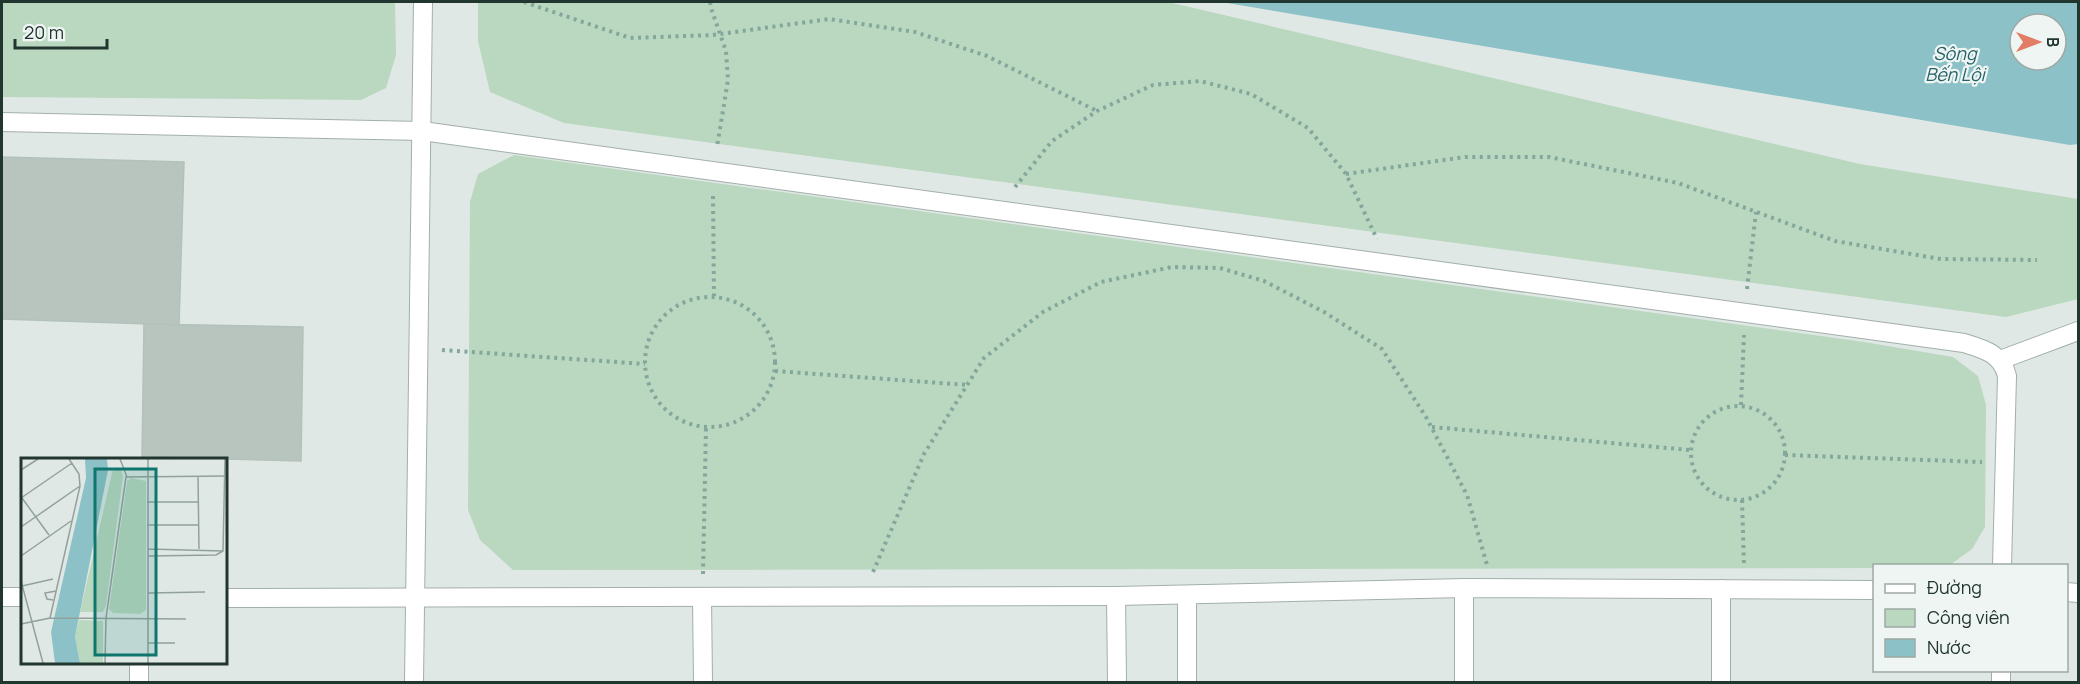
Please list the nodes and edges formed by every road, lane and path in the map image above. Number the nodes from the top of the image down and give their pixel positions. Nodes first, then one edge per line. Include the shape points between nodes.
1 (423, 2) edge
2 (524, 2) edge
3 (1097, 111) junction
4 (2, 122) edge
5 (422, 131) junction
6 (1346, 174) junction
7 (996, 210) junction
8 (1756, 212) junction
9 (2037, 260) dead end
10 (1389, 264) junction
11 (1745, 313) junction
12 (2079, 331) edge
13 (419, 349) junction
14 (2000, 360) junction
15 (645, 364) junction
16 (775, 371) junction
17 (968, 385) junction
18 (1741, 405) junction
19 (1432, 427) junction
20 (706, 428) junction
21 (1690, 450) junction
22 (1785, 455) junction
23 (2004, 463) junction
24 (1742, 500) junction
25 (2001, 564) edge
26 (1464, 588) junction
27 (1493, 588) junction
28 (1721, 589) junction
29 (1745, 589) junction
30 (1873, 590) edge
31 (1187, 595) junction
32 (1116, 596) junction
33 (2, 597) edge
34 (21, 597) edge
35 (702, 597) junction
36 (862, 597) junction
37 (226, 598) edge
38 (415, 598) junction
39 (139, 663) edge
40 (139, 682) edge
41 (414, 682) edge
42 (703, 682) edge
43 (1117, 682) edge
44 (1187, 682) edge
45 (1464, 682) edge
46 (1721, 682) edge

1 - 5 street
2 - 3 path via 630,38 713,35 829,19 915,32 987,56
3 - 6 path via 1153,85 1200,81 1241,91 1308,128
3 - 7 path via 1052,141
4 - 5 street
5 - 7 street
5 - 13 street
6 - 8 path via 1465,157 1549,157 1677,183
6 - 10 path
7 - 10 street
8 - 9 path via 1835,241 1870,247 1941,259
8 - 11 path
10 - 11 street
11 - 14 street via 1964,343 1984,349
11 - 18 path
12 - 14 street
13 - 15 path
13 - 38 street
14 - 23 street via 2007,376
15 - 16 path via 648,342 657,322 692,298 714,296 735,301 753,312 767,329 775,350
15 - 20 path via 649,385 659,404 676,418
16 - 17 path
16 - 20 path via 769,392 756,410 738,422
17 - 19 path via 984,358 1043,312 1101,282 1172,267 1220,268 1264,281 1314,306 1382,349
17 - 36 path via 924,454
18 - 21 path via 1717,410 1703,420 1694,433
18 - 22 path via 1764,412 1776,424 1784,439
19 - 21 path
19 - 27 path via 1467,495
20 - 35 path
21 - 24 path via 1697,478 1707,490 1720,497
22 - 23 path
22 - 24 path via 1775,483 1750,500
23 - 25 street
24 - 29 path
26 - 27 street
26 - 31 street
26 - 45 street
27 - 28 street
28 - 29 street
28 - 46 street
29 - 30 street
31 - 32 street
31 - 44 street
32 - 36 street
32 - 43 street
33 - 34 street
35 - 36 street
35 - 38 street
35 - 42 street
37 - 38 street
38 - 41 street
39 - 40 street

